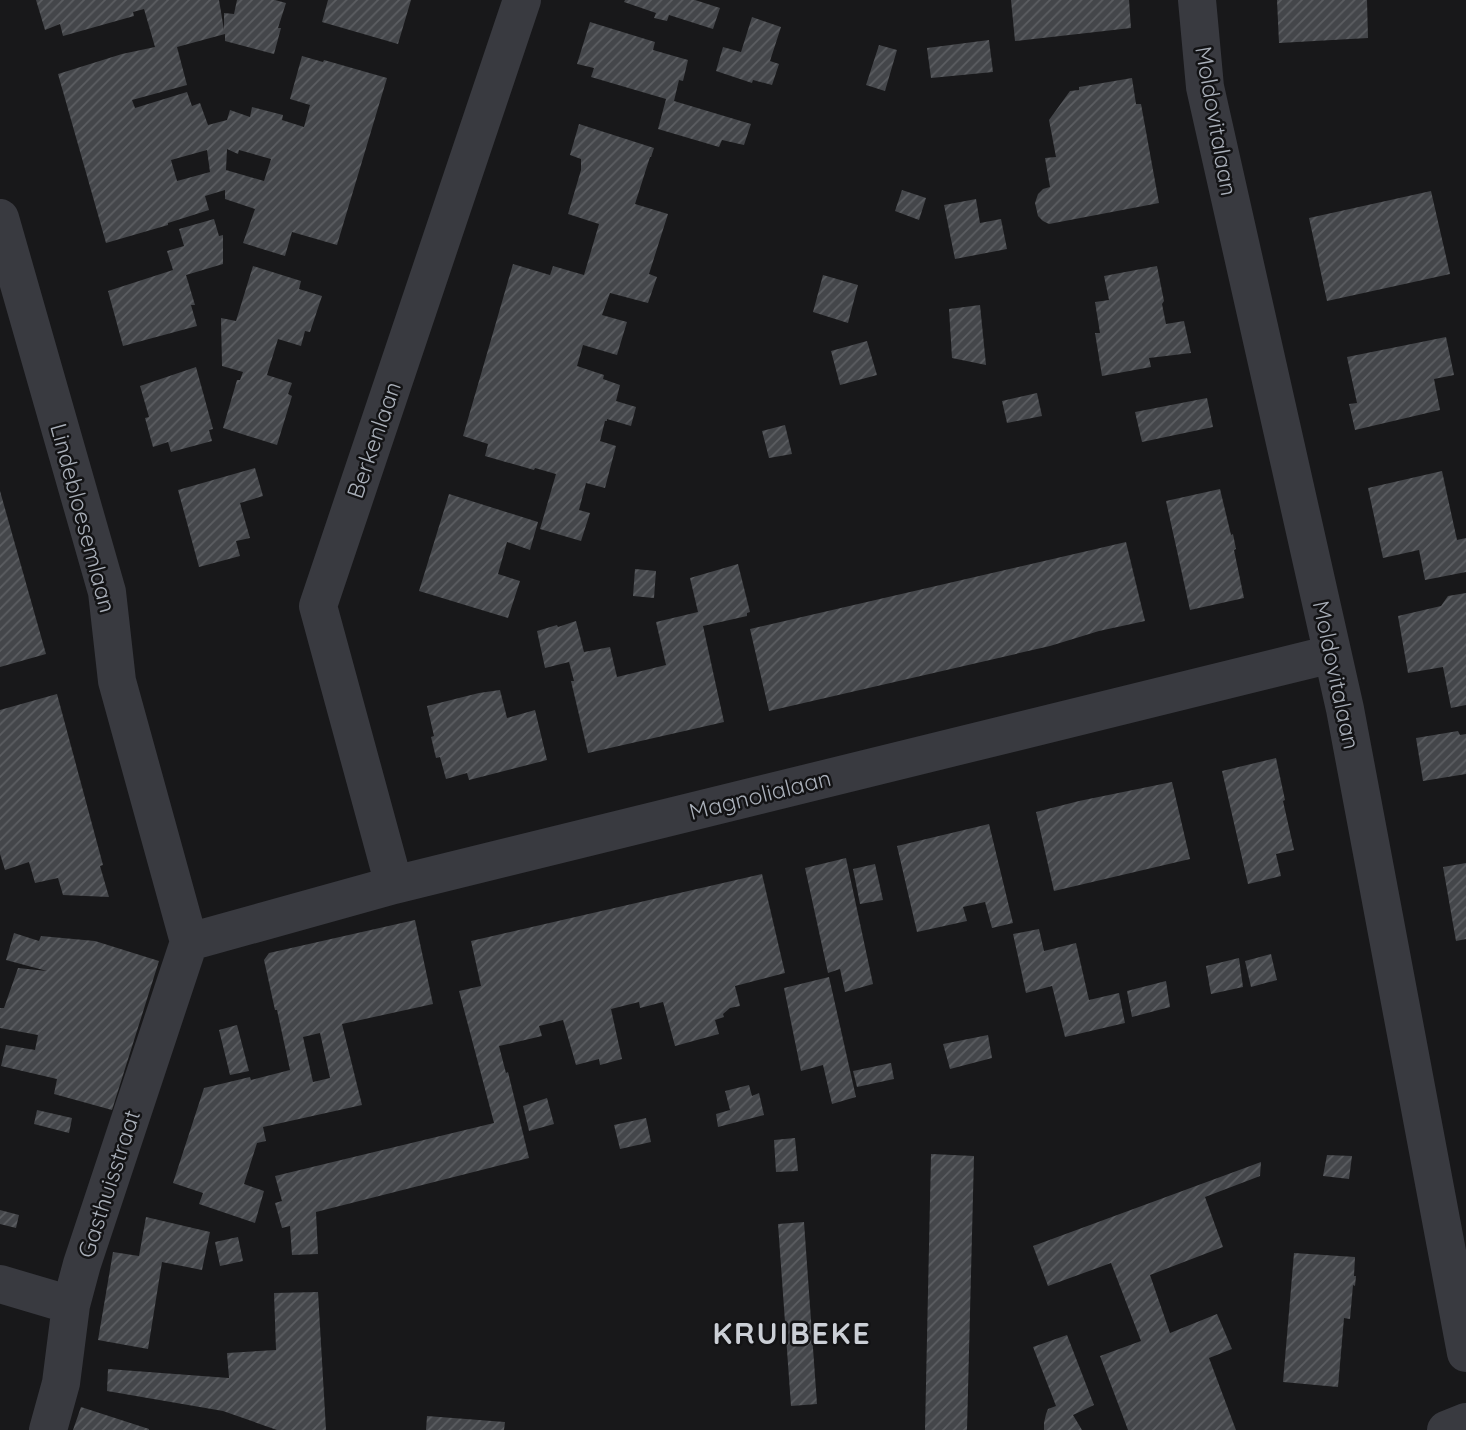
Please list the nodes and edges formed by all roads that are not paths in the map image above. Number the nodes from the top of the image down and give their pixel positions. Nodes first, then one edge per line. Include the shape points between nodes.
1 (522, 0) edge
2 (1198, 0) edge
3 (0, 218) edge
4 (1332, 654) junction
5 (394, 886) junction
6 (189, 942) junction
7 (0, 1284) edge
8 (71, 1304) junction
9 (1466, 1353) edge
10 (1466, 1422) edge
11 (48, 1430) edge
12 (1446, 1430) edge

1 - 5 street, Berkenlaan via 318,606
2 - 4 street, Moldovitalaan via 1205,87
3 - 6 street, Lindebloesemlaan via 107,592 117,681
4 - 5 street, Magnolialaan
4 - 9 street, Moldovitalaan
5 - 6 street, Magnolialaan
6 - 8 street, Gasthuisstraat
7 - 8 street
8 - 11 street, Gasthuisstraat via 61,1383
10 - 12 street

